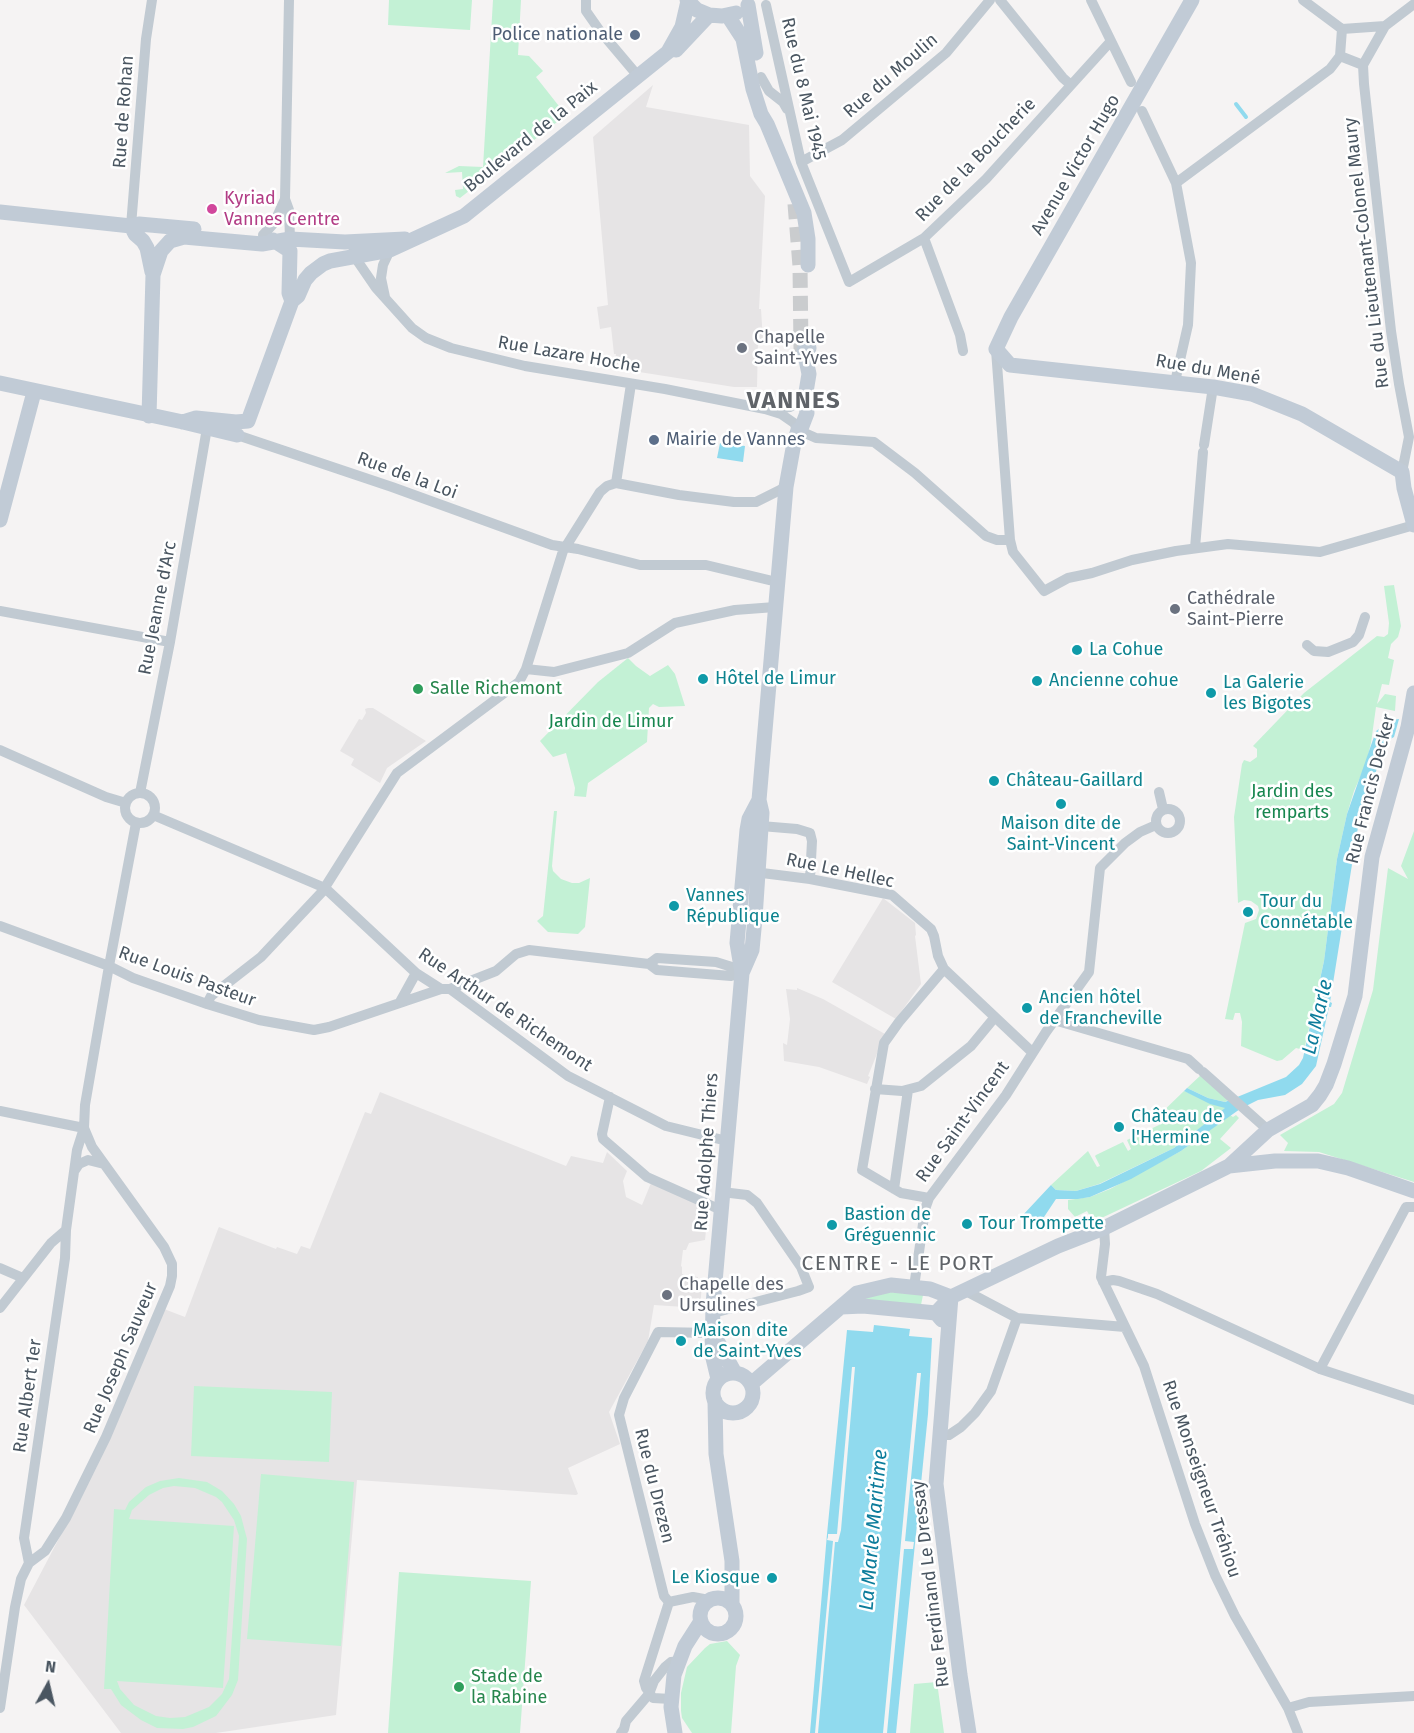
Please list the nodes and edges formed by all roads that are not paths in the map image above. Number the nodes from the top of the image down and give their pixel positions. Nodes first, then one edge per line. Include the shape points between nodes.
1 (152, 0) edge
2 (290, 0) edge
3 (586, 0) edge
4 (688, 0) edge
5 (990, 0) edge
6 (1000, 0) edge
7 (1092, 0) edge
8 (1192, 0) edge
9 (1304, 0) edge
10 (755, 3) edge
11 (1414, 4) edge
12 (709, 15) junction
13 (728, 16) junction
14 (1384, 26) junction
15 (1342, 29) junction
16 (1111, 41) junction
17 (668, 52) junction
18 (1340, 56) junction
19 (1363, 65) junction
20 (638, 76) junction
21 (761, 77) junction
22 (1131, 82) dead end
23 (1071, 86) junction
24 (1142, 111) dead end
25 (789, 114) junction
26 (767, 124) junction
27 (801, 162) junction
28 (1176, 183) junction
29 (285, 199) junction
30 (0, 212) edge
31 (131, 226) junction
32 (263, 235) junction
33 (924, 238) junction
34 (411, 239) junction
35 (345, 242) junction
36 (286, 244) junction
37 (390, 250) junction
38 (355, 257) junction
39 (808, 265) dead end
40 (153, 275) junction
41 (849, 282) joint
42 (385, 297) junction
43 (292, 301) junction
44 (807, 349) tunnel mouth
45 (996, 349) junction
46 (963, 351) dead end
47 (1175, 382) junction
48 (0, 384) edge
49 (631, 384) junction
50 (1213, 387) junction
51 (34, 392) junction
52 (805, 398) junction
53 (765, 409) junction
54 (149, 416) junction
55 (183, 422) junction
56 (207, 429) junction
57 (798, 430) junction
58 (237, 435) joint
59 (1408, 469) edge
60 (616, 483) junction
61 (786, 487) junction
62 (0, 520) edge
63 (1414, 525) edge
64 (1010, 540) junction
65 (567, 546) junction
66 (1195, 548) junction
67 (777, 582) junction
68 (776, 607) junction
69 (0, 611) edge
70 (1365, 617) dead end
71 (170, 642) junction
72 (1307, 645) dead end
73 (526, 669) junction
74 (1414, 693) edge
75 (0, 750) edge
76 (1159, 792) dead end
77 (140, 793) junction
78 (759, 800) junction
79 (126, 804) junction
80 (1163, 809) junction
81 (153, 815) junction
82 (136, 823) junction
83 (1156, 825) junction
84 (761, 826) junction
85 (752, 871) junction
86 (810, 879) junction
87 (325, 888) junction
88 (0, 926) edge
89 (109, 966) junction
90 (944, 969) junction
91 (416, 973) junction
92 (742, 973) junction
93 (445, 989) junction
94 (400, 1002) junction
95 (207, 1004) junction
96 (991, 1013) junction
97 (1054, 1020) junction
98 (1032, 1052) junction
99 (875, 1089) junction
100 (908, 1090) junction
101 (610, 1098) junction
102 (0, 1111) edge
103 (84, 1128) junction
104 (1268, 1130) junction
105 (726, 1141) junction
106 (104, 1164) junction
107 (1229, 1166) junction
108 (75, 1170) junction
109 (894, 1190) junction
110 (1414, 1191) edge
111 (722, 1192) junction
112 (929, 1198) junction
113 (1411, 1207) edge
114 (721, 1210) junction
115 (1104, 1228) junction
116 (66, 1230) junction
117 (0, 1268) edge
118 (23, 1278) junction
119 (1103, 1282) junction
120 (914, 1287) junction
121 (958, 1293) junction
122 (842, 1307) junction
123 (0, 1308) edge
124 (936, 1313) junction
125 (713, 1314) junction
126 (1017, 1318) junction
127 (1125, 1327) junction
128 (949, 1328) junction
129 (713, 1333) junction
130 (1320, 1369) junction
131 (735, 1373) junction
132 (718, 1379) junction
133 (751, 1384) junction
134 (1414, 1400) edge
135 (715, 1401) junction
136 (735, 1412) junction
137 (940, 1435) junction
138 (716, 1438) junction
139 (729, 1542) junction
140 (29, 1563) junction
141 (712, 1599) junction
142 (669, 1602) junction
143 (732, 1604) junction
144 (701, 1621) junction
145 (716, 1634) junction
146 (682, 1658) junction
147 (2, 1674) edge
148 (649, 1694) junction
149 (1414, 1696) edge
150 (671, 1699) junction
151 (0, 1708) edge
152 (1288, 1708) junction
153 (621, 1733) edge
154 (675, 1733) edge
155 (969, 1733) edge
156 (1299, 1733) edge

1 - 31 street, Rue de Rohan
2 - 29 street
3 - 20 street via 586,11 600,32
4 - 12 main road
4 - 17 main road, Boulevard de la Paix via 681,27
5 - 27 street, Rue du Moulin via 946,53 842,140
6 - 23 street
7 - 16 street
8 - 45 main road, Avenue Victor Hugo
9 - 15 street
10 - 13 main road
10 - 21 main road
10 - 25 street, Rue du 8 Mai 1945
11 - 14 street
12 - 13 main road
12 - 17 main road, Boulevard de la Paix via 676,50
13 - 26 main road via 743,39 753,89
14 - 15 street
14 - 19 street
15 - 18 street
16 - 22 street
16 - 23 street, Rue de la Boucherie
17 - 20 main road, Boulevard de la Paix
18 - 19 street
18 - 28 street via 1330,69
19 - 59 street, Rue du Lieutenant-Colonel Maury via 1391,332 1409,437
20 - 34 main road, Boulevard de la Paix via 464,216
21 - 25 street
21 - 26 main road
23 - 33 street, Rue de la Boucherie via 986,179
24 - 28 street
25 - 27 street, Rue du 8 Mai 1945
26 - 39 main road via 807,225
27 - 41 street, Rue du 8 Mai 1945
28 - 47 street via 1191,263 1188,325
29 - 32 street
29 - 36 street via 289,210
30 - 31 main road
31 - 32 main road
31 - 40 main road via 147,248
32 - 36 main road
33 - 41 street, Rue de la Boucherie
33 - 46 street
34 - 35 main road, Boulevard de la Paix
34 - 37 main road, Boulevard de la Paix
35 - 36 main road, Boulevard de la Paix
35 - 38 street, Rue Lazare Hoche
36 - 40 main road, Boulevard de la Paix via 179,237 161,251
36 - 43 main road
37 - 38 main road, Boulevard de la Paix
37 - 42 street via 381,278
38 - 42 street, Rue Lazare Hoche
38 - 43 main road, Boulevard de la Paix via 317,267
40 - 54 main road
42 - 49 street, Rue Lazare Hoche via 418,333 451,348 525,366
43 - 55 main road via 248,421 196,418
44 - 52 main road via 809,374
45 - 47 main road, Rue du Mené via 1010,365
45 - 64 street
47 - 50 main road, Rue du Mené
48 - 51 main road
49 - 53 street, Rue Lazare Hoche
49 - 60 street
50 - 59 main road, Rue du Mené via 1252,394 1302,414
50 - 66 street via 1203,448
51 - 54 main road
51 - 62 main road
52 - 53 street, Rue Lazare Hoche via 789,407
52 - 57 main road via 807,413
53 - 57 street, Rue Lazare Hoche via 780,414
54 - 55 main road
55 - 56 main road
56 - 58 main road
56 - 71 street, Rue Jeanne d'Arc
57 - 61 main road, Rue Adolphe Thiers
57 - 64 street via 816,438 874,442 987,536
58 - 65 street, Rue de la Loi via 552,545
59 - 63 main road via 1404,488
60 - 61 street via 734,502 756,502
60 - 65 street via 600,492
61 - 67 main road, Rue Adolphe Thiers
63 - 66 street via 1320,552 1228,544
64 - 66 street via 1013,552 1044,591 1068,578
65 - 67 street, Rue de la Loi via 640,565 706,565
65 - 73 street
67 - 68 main road, Rue Adolphe Thiers
68 - 73 street via 735,610 675,623 628,653 554,672
68 - 78 main road, Rue Adolphe Thiers
69 - 71 street
70 - 72 street via 1353,642 1328,652 1314,651
71 - 77 street, Rue Jeanne d'Arc
73 - 87 street via 519,682 397,773
74 - 104 main road, Rue Francis Decker via 1372,856 1355,996 1334,1064 1312,1105
75 - 79 street
76 - 80 street
77 - 79 street via 130,797
77 - 81 street via 153,801
78 - 84 main road, Rue Adolphe Thiers
78 - 85 main road, Rue Adolphe Thiers via 749,819 745,851
79 - 82 street via 128,818
80 - 83 street
80 - 83 street via 1174,811 1180,824 1168,833
81 - 82 street via 148,821
81 - 87 street, Rue Arthur de Richemont
82 - 89 street
83 - 97 street, Rue Saint-Vincent via 1125,843 1100,868 1089,972
84 - 85 main road, Rue Adolphe Thiers
84 - 86 street via 810,833
85 - 86 street, Rue Le Hellec
85 - 92 main road, Rue Adolphe Thiers via 752,950
86 - 90 street, Rue Le Hellec via 892,895 927,924
87 - 91 street, Rue Arthur de Richemont
87 - 95 street via 261,957 211,996
88 - 89 street, Rue Louis Pasteur
89 - 95 street, Rue Louis Pasteur
89 - 103 street
90 - 96 street
90 - 99 street via 884,1043
91 - 93 street, Rue Arthur de Richemont
91 - 94 street
92 - 93 street, Rue Louis Pasteur via 731,976 657,970 649,964 529,950 520,952 496,971
92 - 105 main road, Rue Adolphe Thiers
93 - 94 street, Rue Louis Pasteur
93 - 101 street, Rue Arthur de Richemont via 568,1076
94 - 95 street, Rue Louis Pasteur via 314,1030 259,1020
96 - 98 street
96 - 100 street via 970,1046 921,1086
97 - 98 street, Rue Saint-Vincent
97 - 104 street via 1188,1059
98 - 112 street, Rue Saint-Vincent via 1006,1095
99 - 100 street
99 - 109 street via 861,1170
100 - 109 street
101 - 105 street, Rue Arthur de Richemont via 666,1126
101 - 114 street via 603,1139 647,1177
102 - 103 street
103 - 106 street, Rue Joseph Sauveur
103 - 108 street, Rue Albert 1er
104 - 107 main road, Rue Francis Decker
105 - 111 main road, Rue Adolphe Thiers
106 - 108 street via 88,1160
106 - 140 street, Rue Joseph Sauveur via 165,1247 172,1264 171,1286 106,1437 66,1518 45,1551
107 - 110 main road via 1318,1161
107 - 115 main road
108 - 116 street, Rue Albert 1er
109 - 112 street
111 - 114 main road, Rue Adolphe Thiers
111 - 125 street via 747,1195 757,1203 801,1267 809,1287
112 - 120 street, Rue Saint-Vincent
113 - 130 street
114 - 125 main road, Rue Adolphe Thiers
115 - 119 street, Rue Monseigneur Tréhiou
115 - 121 main road
116 - 118 street
116 - 140 street, Rue Albert 1er via 24,1538
117 - 118 street
118 - 123 street
119 - 127 street, Rue Monseigneur Tréhiou
119 - 130 street via 1119,1281 1157,1294
120 - 121 main road
120 - 122 main road via 891,1285 865,1290
121 - 124 main road
121 - 126 street
121 - 128 main road, Rue Ferdinand Le Dressay
122 - 124 main road
122 - 133 main road
124 - 128 main road
125 - 129 main road, Rue Adolphe Thiers
126 - 127 street
126 - 137 street via 991,1391 961,1427 949,1436
127 - 152 street, Rue Monseigneur Tréhiou via 1144,1366 1215,1575
128 - 137 main road, Rue Ferdinand Le Dressay
129 - 131 main road
129 - 132 main road, Rue Adolphe Thiers via 712,1354
129 - 142 street, Rue du Drezen via 658,1332 624,1398 620,1415 664,1596
130 - 134 street
131 - 132 main road
131 - 133 main road
132 - 135 main road via 713,1390
133 - 136 main road via 750,1403
135 - 136 main road via 723,1410
135 - 138 main road
136 - 138 main road
137 - 155 main road, Rue Ferdinand Le Dressay via 938,1506
138 - 139 main road
139 - 141 main road via 723,1578
139 - 143 main road
140 - 147 street, Rue Albert 1er via 18,1592
141 - 142 street via 693,1597
141 - 143 main road
141 - 144 main road via 701,1609
142 - 148 street via 645,1676
143 - 145 main road via 736,1611 734,1625 730,1631
144 - 145 main road
144 - 146 main road
145 - 146 main road
146 - 148 street via 664,1667
146 - 150 main road via 674,1675
147 - 151 street, Rue Albert 1er
148 - 150 street via 653,1698
148 - 153 street
149 - 152 street via 1309,1702
150 - 154 main road
152 - 156 street, Rue Monseigneur Tréhiou

